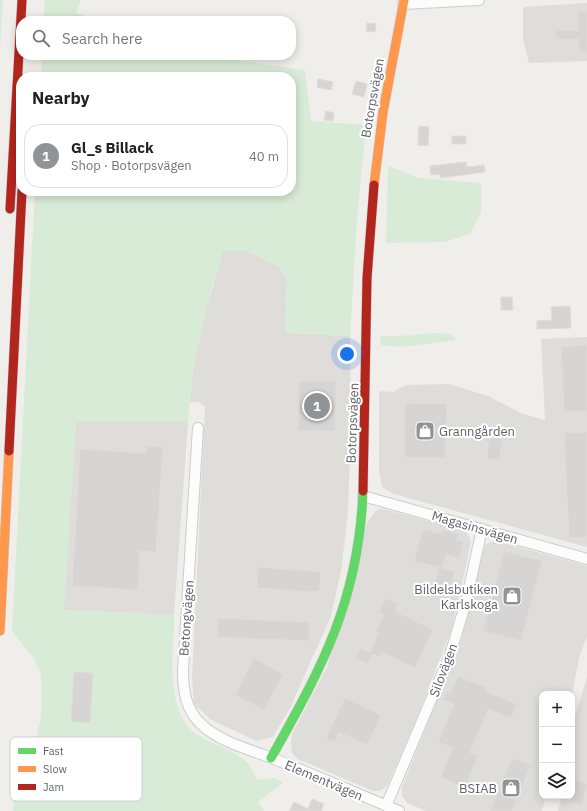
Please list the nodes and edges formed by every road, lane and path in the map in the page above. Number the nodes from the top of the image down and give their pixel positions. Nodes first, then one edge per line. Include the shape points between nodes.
1 (22, 0) edge
2 (479, 0) edge
3 (404, 2) edge
4 (21, 16) edge
5 (19, 60) edge
6 (18, 72) edge
7 (16, 108) edge
8 (22, 196) edge
9 (10, 217) dead end
10 (198, 428) dead end
11 (362, 496) junction
12 (482, 529) junction
13 (587, 559) edge
14 (0, 631) edge
15 (272, 758) junction
16 (386, 806) junction
17 (398, 811) edge

1 - 4 main road
2 - 3 street
3 - 11 main road, Botorpsvägen via 379,132 370,225
5 - 6 main road
7 - 9 main road
8 - 14 main road
10 - 15 street, Betongvägen via 183,687 191,713 213,734
11 - 12 street, Magasinsvägen
11 - 15 main road, Botorpsvägen via 357,558 342,612 320,668
12 - 13 street, Magasinsvägen
12 - 16 street, Silovägen via 466,602 450,655
15 - 16 street, Elementvägen
16 - 17 street, Elementvägen

